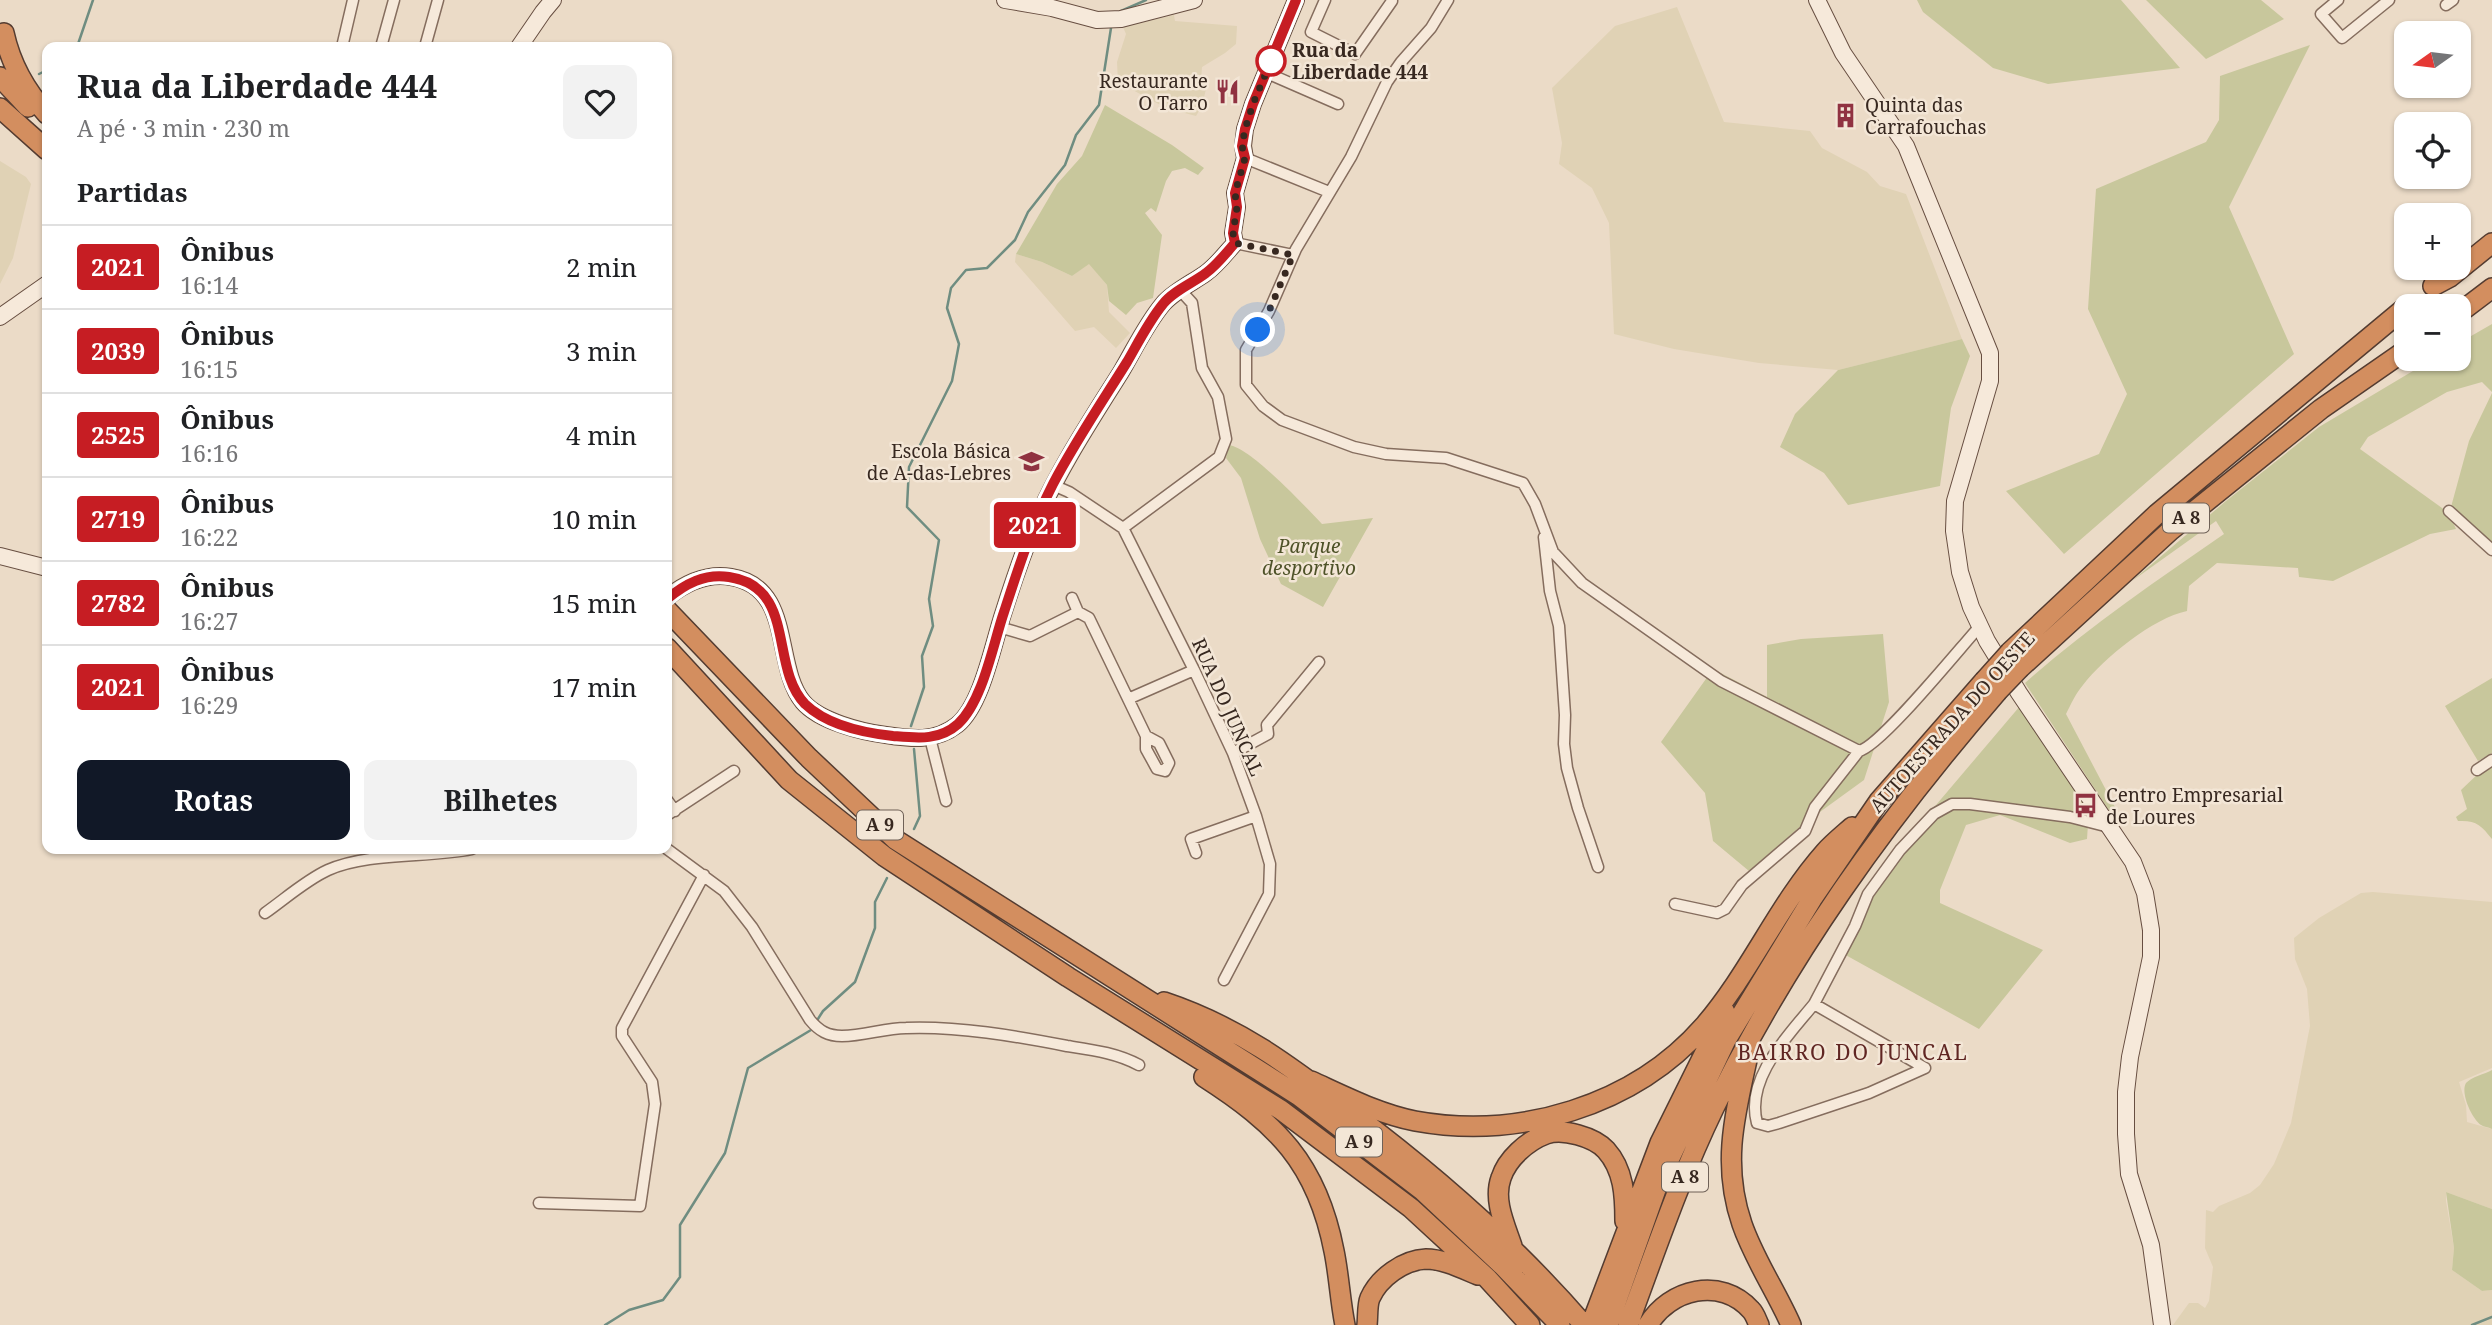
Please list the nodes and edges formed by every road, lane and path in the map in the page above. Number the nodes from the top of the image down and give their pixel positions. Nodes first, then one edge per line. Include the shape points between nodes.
1 (353, 0) edge
2 (394, 0) edge
3 (438, 0) edge
4 (553, 0) edge
5 (1005, 0) edge
6 (1194, 0) edge
7 (1296, 0) edge
8 (1325, 0) edge
9 (1448, 0) edge
10 (1817, 0) edge
11 (2338, 0) edge
12 (2389, 0) edge
13 (1392, 1) edge
14 (5, 33) dead end
15 (343, 42) edge
16 (382, 42) edge
17 (426, 42) edge
18 (522, 42) edge
19 (1266, 73) junction
20 (0, 77) edge
21 (1338, 104) dead end
22 (0, 107) edge
23 (42, 108) edge
24 (42, 119) edge
25 (0, 120) edge
26 (42, 148) edge
27 (42, 149) edge
28 (1245, 158) junction
29 (1329, 192) junction
30 (2492, 228) edge
31 (1235, 243) junction
32 (2492, 243) edge
33 (2471, 246) edge
34 (1293, 255) junction
35 (2437, 280) edge
36 (2433, 286) junction
37 (42, 288) edge
38 (2492, 288) edge
39 (1181, 291) junction
40 (2423, 294) edge
41 (2471, 304) edge
42 (2492, 304) edge
43 (2471, 316) edge
44 (0, 317) edge
45 (2394, 318) edge
46 (2394, 358) edge
47 (1053, 485) junction
48 (2449, 511) dead end
49 (1543, 527) junction
50 (1123, 528) junction
51 (2492, 550) edge
52 (0, 555) edge
53 (42, 567) edge
54 (1072, 598) dead end
55 (672, 600) edge
56 (672, 608) edge
57 (1078, 612) junction
58 (1980, 626) junction
59 (999, 627) junction
60 (672, 653) edge
61 (2015, 660) junction
62 (1319, 662) dead end
63 (1194, 670) junction
64 (1990, 686) junction
65 (1128, 699) junction
66 (1146, 736) dead end
67 (930, 738) junction
68 (1859, 751) junction
69 (1233, 753) junction
70 (2492, 760) edge
71 (2477, 770) dead end
72 (734, 771) dead end
73 (946, 801) dead end
74 (1878, 801) junction
75 (672, 812) edge
76 (1256, 816) junction
77 (2109, 827) junction
78 (672, 853) edge
79 (1196, 853) dead end
80 (441, 854) edge
81 (1598, 867) dead end
82 (704, 875) junction
83 (1675, 904) dead end
84 (265, 913) dead end
85 (1753, 958) junction
86 (1224, 980) dead end
87 (1133, 992) junction
88 (1814, 1004) junction
89 (1134, 1018) junction
90 (1753, 1033) junction
91 (1139, 1065) dead end
92 (1311, 1082) junction
93 (539, 1203) dead end
94 (1625, 1233) junction
95 (1514, 1250) junction
96 (1761, 1267) junction
97 (1487, 1278) junction
98 (1607, 1309) edge
99 (1345, 1325) edge
100 (1367, 1325) edge
101 (1530, 1325) edge
102 (1560, 1325) edge
103 (1584, 1325) edge
104 (1591, 1325) edge
105 (1628, 1325) edge
106 (1648, 1325) edge
107 (1759, 1325) edge
108 (1779, 1325) edge
109 (1791, 1325) edge
110 (2162, 1325) edge

1 - 15 street
2 - 16 street
3 - 17 street
4 - 18 street
5 - 6 street via 1097,20
7 - 19 street
8 - 13 street via 1311,32 1355,54
9 - 29 street via 1387,82
10 - 58 street via 1843,53 1906,146 1990,353 1990,381 1954,511 1960,572
11 - 12 street via 2321,14 2342,38
14 - 23 highway via 13,65
19 - 21 street
19 - 28 street via 1245,129
20 - 24 highway
22 - 26 highway
25 - 27 highway
28 - 29 street
28 - 31 street via 1235,193
29 - 34 street
30 - 33 highway
31 - 34 street
31 - 39 street via 1209,271
32 - 36 highway
34 - 49 street via 1246,350 1246,385 1263,406 1282,420 1354,447 1446,458 1522,483
35 - 36 highway, AUTOESTRADA DO OESTE / A 8
36 - 40 highway, AUTOESTRADA DO OESTE / A 8
37 - 44 street
38 - 41 highway
39 - 47 street via 1164,303
39 - 50 street via 1192,303 1202,368 1218,397 1226,439 1219,457
42 - 43 highway
45 - 61 highway, AUTOESTRADA DO OESTE / A 8 via 2157,514
46 - 61 highway, AUTOESTRADA DO OESTE / A 8 via 2321,409
47 - 50 street, RUA DO JUNCAL
47 - 59 street
48 - 51 street
49 - 68 street via 1553,552 1582,583 1721,681
49 - 81 street via 1559,626 1567,768
50 - 63 street, RUA DO JUNCAL
52 - 53 street
54 - 57 street
55 - 67 street via 694,580 719,575 742,579 761,592 775,612 792,681 803,702 846,726 884,735
56 - 87 highway, A 9 via 809,758 896,840
57 - 59 street via 1030,636
57 - 65 street via 1088,618
58 - 68 street via 1888,730 1867,750
58 - 77 street
59 - 67 street via 979,691 959,723
60 - 89 highway, A 9 via 789,780 884,856
61 - 64 highway, AUTOESTRADA DO OESTE / A 8, bridge
62 - 69 street via 1268,724 1268,734
63 - 65 street
63 - 69 street, RUA DO JUNCAL
64 - 74 highway, AUTOESTRADA DO OESTE / A 8
64 - 90 highway, AUTOESTRADA DO OESTE / A 8 via 1827,909
65 - 66 street
67 - 73 street
68 - 83 street via 1815,807 1805,831 1742,885 1725,909 1717,913
69 - 76 street, RUA DO JUNCAL
70 - 71 street
72 - 75 street
74 - 85 highway via 1825,852
74 - 98 highway, AUTOESTRADA DO OESTE / A 8 via 1726,1040 1659,1181
76 - 79 street via 1190,834
76 - 86 street, RUA DO JUNCAL via 1270,864 1269,894
77 - 88 street via 1970,804 1952,804 1934,814 1868,894
77 - 110 street via 2133,862 2145,893 2151,930 2151,957 2127,1083 2126,1134 2129,1174 2151,1245
78 - 82 street
80 - 84 street via 346,864 326,871
82 - 91 street via 736,905 810,1020 827,1034 920,1028 1019,1037 1122,1056
82 - 93 street via 622,1028 652,1082 655,1104 640,1206
85 - 92 highway via 1680,1050 1640,1081 1565,1114 1494,1125 1414,1121
85 - 94 highway via 1660,1143
87 - 92 highway via 1196,1012 1260,1045
87 - 102 highway, A 9 via 1299,1096 1423,1191
88 - 88 street via 1925,1069 1779,1123 1757,1123 1758,1086 1772,1058
89 - 97 highway, A 9 via 1281,1110 1411,1208
89 - 99 highway via 1165,1052 1238,1099 1297,1155 1325,1217
90 - 96 highway via 1730,1146 1732,1184 1742,1224
90 - 105 highway, AUTOESTRADA DO OESTE / A 8 via 1713,1110
92 - 95 highway via 1436,1178
94 - 95 highway via 1622,1178 1605,1149 1574,1135 1547,1133 1513,1156 1500,1179 1501,1216
94 - 98 highway
95 - 103 highway
96 - 108 highway
96 - 109 highway
97 - 100 highway via 1446,1262 1425,1259 1402,1265 1369,1299
97 - 101 highway, A 9
98 - 104 highway
106 - 107 highway via 1656,1312 1679,1295 1699,1290 1732,1297 1751,1310

